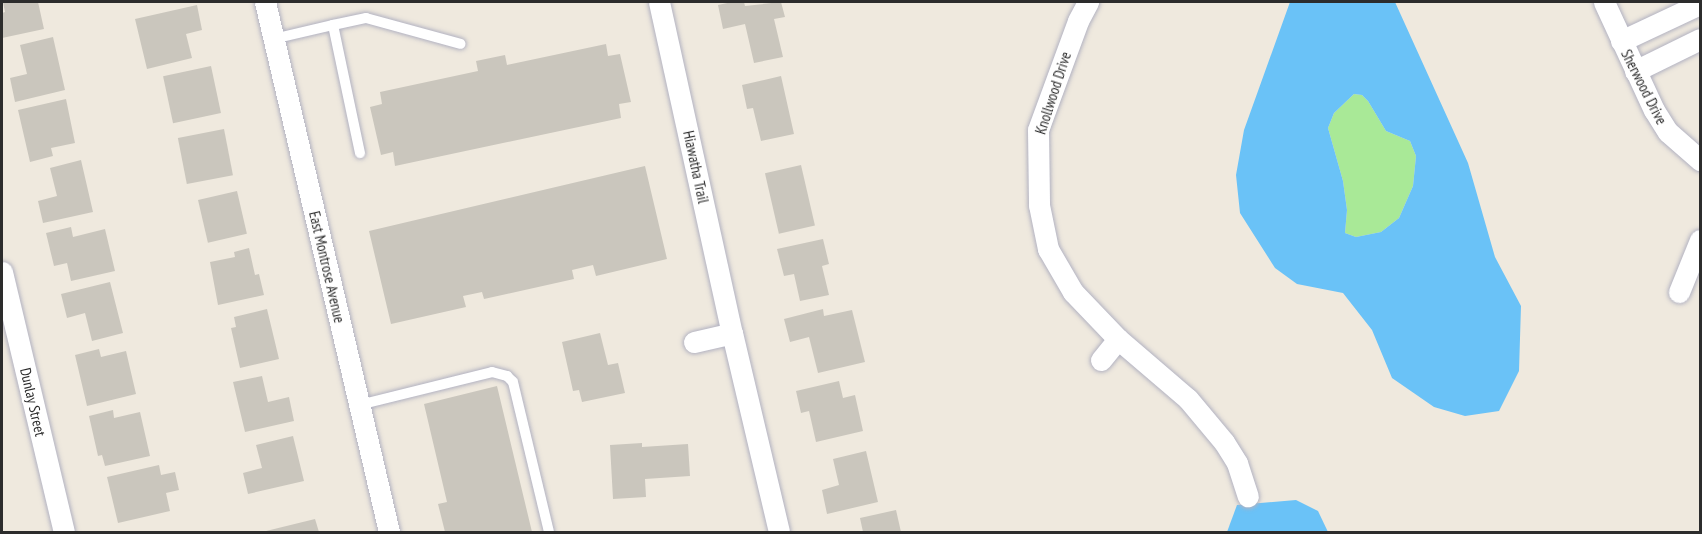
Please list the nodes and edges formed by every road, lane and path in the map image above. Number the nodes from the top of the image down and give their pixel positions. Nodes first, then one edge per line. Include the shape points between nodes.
1 (265, 2) edge
2 (659, 2) edge
3 (1604, 2) edge
4 (1084, 3) edge
5 (1701, 4) edge
6 (333, 25) junction
7 (273, 39) junction
8 (1701, 39) edge
9 (1621, 41) junction
10 (461, 44) dead end
11 (1635, 71) junction
12 (360, 153) dead end
13 (1701, 160) edge
14 (1701, 240) edge
15 (2, 272) edge
16 (1679, 292) dead end
17 (732, 333) junction
18 (1118, 339) junction
19 (694, 342) dead end
20 (1101, 360) dead end
21 (359, 405) junction
22 (1248, 496) dead end
23 (64, 532) edge
24 (389, 532) edge
25 (549, 532) edge
26 (779, 532) edge

1 - 7 street, East Montrose Avenue
2 - 17 street, Hiawatha Trail
3 - 9 street, Sherwood Drive
4 - 18 street, Knollwood Drive via 1038,130 1039,205 1048,249 1073,292
5 - 9 street
6 - 7 lane
6 - 10 lane via 366,18
6 - 12 lane
7 - 21 street, East Montrose Avenue
8 - 11 street
9 - 11 street, Sherwood Drive
11 - 13 street, Sherwood Drive via 1668,132
14 - 16 street
15 - 23 street, Dunlay Street
17 - 19 street
17 - 26 street, Hiawatha Trail
18 - 20 street
18 - 22 street, Knollwood Drive via 1188,399 1237,463
21 - 24 street, East Montrose Avenue
21 - 25 lane via 492,372 507,376 513,382

